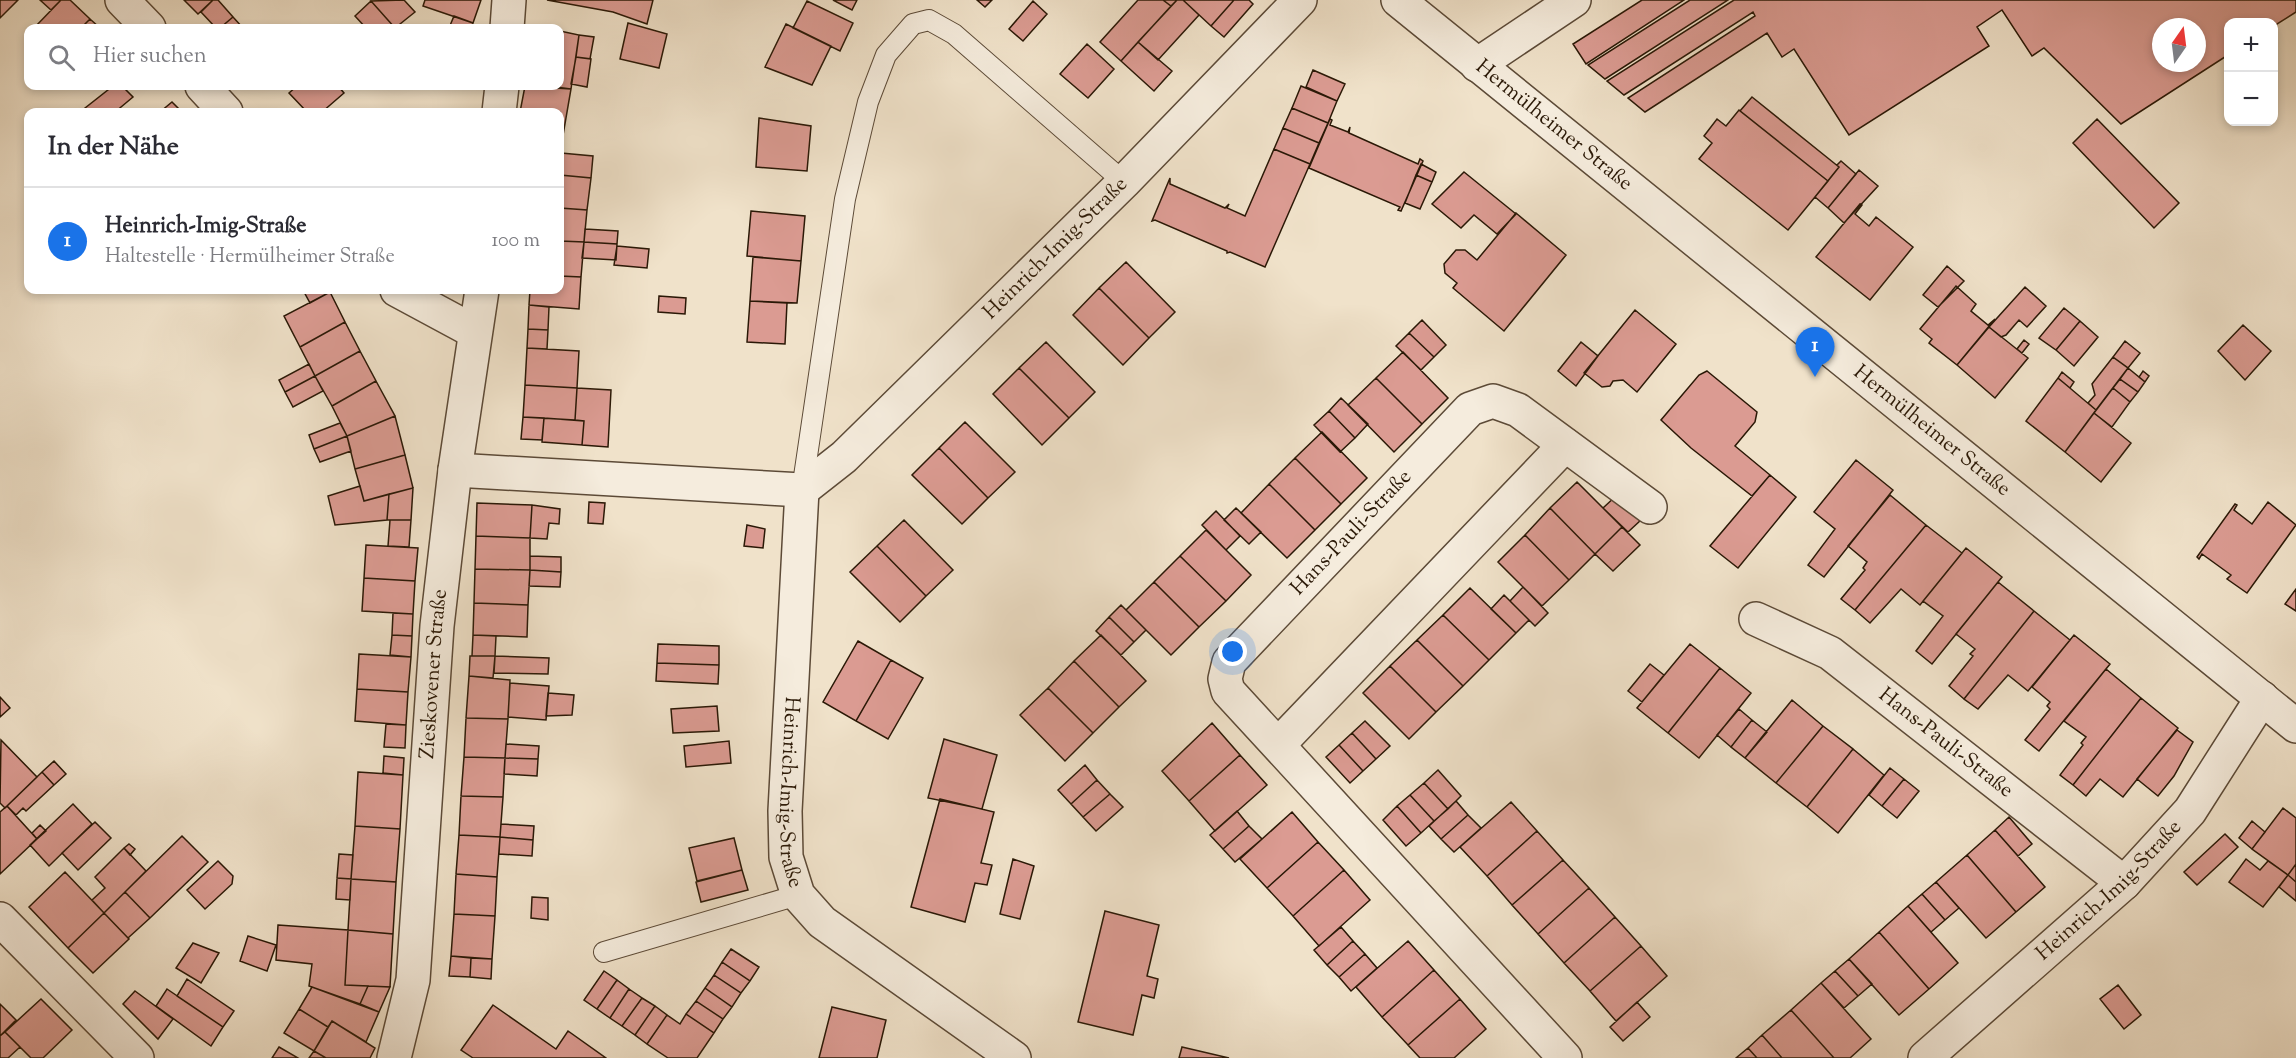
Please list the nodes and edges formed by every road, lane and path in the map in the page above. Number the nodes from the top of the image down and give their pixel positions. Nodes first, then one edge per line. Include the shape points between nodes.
1 (122, 0) edge
2 (509, 0) edge
3 (1299, 0) edge
4 (1398, 0) edge
5 (1574, 0) edge
6 (145, 24) edge
7 (507, 24) edge
8 (1477, 65) junction
9 (206, 90) edge
10 (502, 90) edge
11 (222, 108) edge
12 (500, 108) edge
13 (1124, 182) junction
14 (404, 294) edge
15 (481, 294) edge
16 (475, 332) junction
17 (1565, 445) junction
18 (455, 470) junction
19 (802, 490) junction
20 (1650, 507) dead end
21 (1756, 619) dead end
22 (2262, 698) junction
23 (2296, 726) edge
24 (1279, 744) junction
25 (2124, 883) junction
26 (798, 895) junction
27 (0, 919) edge
28 (604, 952) dead end
29 (137, 1058) edge
30 (394, 1058) edge
31 (1014, 1058) edge
32 (1565, 1058) edge
33 (1925, 1058) edge

1 - 6 street
2 - 7 street
3 - 13 street, Heinrich-Imig-Straße
4 - 8 street, Hermülheimer Straße
5 - 8 street
8 - 22 street, Hermülheimer Straße
9 - 11 street
10 - 12 street
13 - 19 street, Heinrich-Imig-Straße via 844,458
13 - 19 lane via 954,34 929,20 913,24 886,55 868,102 845,199
14 - 16 street
15 - 16 street, Zieskovener Straße
16 - 18 street, Zieskovener Straße
17 - 20 street, Hans-Pauli-Straße
17 - 24 street
17 - 24 street, Hans-Pauli-Straße via 1518,410 1493,401 1470,409 1229,663 1225,679 1228,691
18 - 19 street
18 - 30 street, Zieskovener Straße via 437,627 413,980
19 - 26 street, Heinrich-Imig-Straße via 785,811 786,857
21 - 25 street, Hans-Pauli-Straße via 1830,653
22 - 23 street, Hermülheimer Straße
22 - 25 street, Heinrich-Imig-Straße via 2190,812
24 - 32 street, Hans-Pauli-Straße
25 - 33 street, Heinrich-Imig-Straße
26 - 28 lane
26 - 31 street, Heinrich-Imig-Straße via 822,922
27 - 29 street

